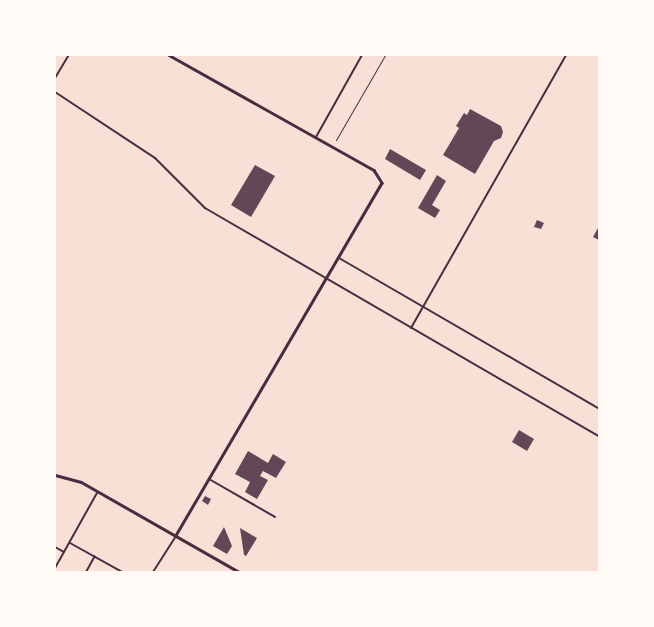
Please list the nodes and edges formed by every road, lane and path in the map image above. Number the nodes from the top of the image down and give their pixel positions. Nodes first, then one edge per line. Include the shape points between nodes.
1 (68, 55) edge
2 (169, 55) edge
3 (362, 55) edge
4 (385, 55) edge
5 (566, 55) edge
6 (55, 78) edge
7 (55, 92) edge
8 (316, 138) junction
9 (336, 140) dead end
10 (339, 258) junction
11 (326, 278) junction
12 (423, 307) junction
13 (411, 328) junction
14 (599, 409) edge
15 (599, 436) edge
16 (55, 475) edge
17 (209, 479) junction
18 (99, 491) junction
19 (275, 517) dead end
20 (176, 535) junction
21 (70, 543) junction
22 (55, 547) edge
23 (64, 552) junction
24 (95, 556) junction
25 (55, 568) edge
26 (117, 571) edge
27 (86, 572) edge
28 (122, 572) edge
29 (153, 572) edge
30 (239, 572) edge

1 - 6 street
2 - 8 street
3 - 8 street
4 - 9 path
5 - 12 street
7 - 11 street via 155,158 205,208
8 - 10 street via 374,170 381,178 380,188
10 - 11 street
10 - 12 street
11 - 13 street
11 - 17 street
12 - 13 street
12 - 14 street
13 - 15 street
16 - 18 main road via 72,478
17 - 19 street
17 - 20 street
18 - 20 main road
18 - 21 street
20 - 29 street
20 - 30 main road
21 - 23 street
21 - 24 street
22 - 23 street
23 - 25 street
24 - 26 street
24 - 27 street
26 - 28 street

